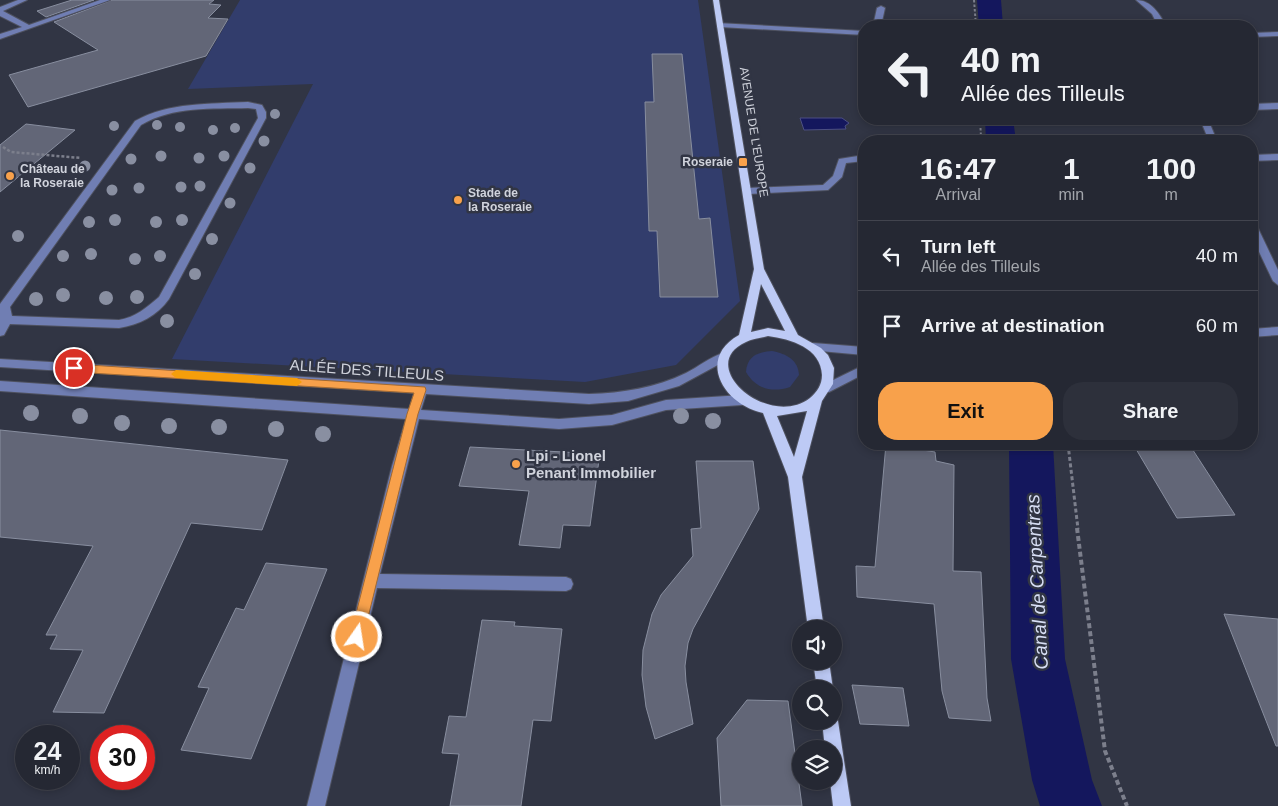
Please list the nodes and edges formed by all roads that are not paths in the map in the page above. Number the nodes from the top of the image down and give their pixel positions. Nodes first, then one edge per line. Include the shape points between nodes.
1 (24, 0) edge
2 (107, 0) edge
3 (716, 0) edge
4 (1139, 0) edge
5 (881, 8) dead end
6 (0, 12) edge
7 (878, 20) edge
8 (1158, 20) edge
9 (720, 25) junction
10 (28, 27) junction
11 (858, 33) edge
12 (1278, 34) edge
13 (1258, 35) edge
14 (0, 37) edge
15 (1278, 106) edge
16 (1258, 107) edge
17 (1278, 157) edge
18 (1258, 158) edge
19 (858, 159) edge
20 (748, 191) junction
21 (1258, 239) edge
22 (759, 269) junction
23 (1278, 281) edge
24 (4, 320) edge
25 (1278, 331) edge
26 (0, 332) edge
27 (1258, 332) edge
28 (793, 336) junction
29 (744, 337) junction
30 (813, 347) junction
31 (858, 351) edge
32 (723, 357) junction
33 (0, 363) edge
34 (858, 372) edge
35 (0, 386) edge
36 (825, 389) junction
37 (421, 390) junction
38 (742, 400) junction
39 (816, 400) junction
40 (768, 410) junction
41 (412, 414) junction
42 (795, 477) junction
43 (371, 581) junction
44 (566, 584) dead end
45 (815, 620) edge
46 (831, 730) edge
47 (316, 806) edge
48 (842, 806) edge

1 - 6 street
2 - 10 street
3 - 9 main road, AVENUE DE L'EUROPE
4 - 8 street
5 - 7 street
6 - 10 street
9 - 11 street
9 - 20 main road, AVENUE DE L'EUROPE
10 - 14 street
12 - 13 street
15 - 16 street
17 - 18 street
19 - 20 street via 842,161 841,172 825,188
20 - 22 main road, AVENUE DE L'EUROPE
21 - 23 street
22 - 28 main road, AVENUE DE L'EUROPE
22 - 29 main road, AVENUE DE L'EUROPE
24 - 24 street via 120,324 132,322 148,313 163,299 262,118 259,108 248,105 170,111 138,123 4,307
24 - 26 street
25 - 27 street
28 - 29 main road via 768,332
28 - 30 main road
29 - 32 main road via 735,342
30 - 31 street
30 - 36 main road via 827,367
32 - 37 street, ALLÉE DES TILLEULS via 693,376 641,396 589,399
32 - 38 main road via 724,380
33 - 37 street, ALLÉE DES TILLEULS
34 - 36 street
35 - 41 street
36 - 39 main road
37 - 41 street
38 - 40 main road
38 - 41 street via 666,405 612,420 559,424
39 - 40 main road via 795,410
39 - 42 main road
40 - 42 main road
41 - 43 street
42 - 45 main road
43 - 44 street
43 - 47 street
46 - 48 main road

